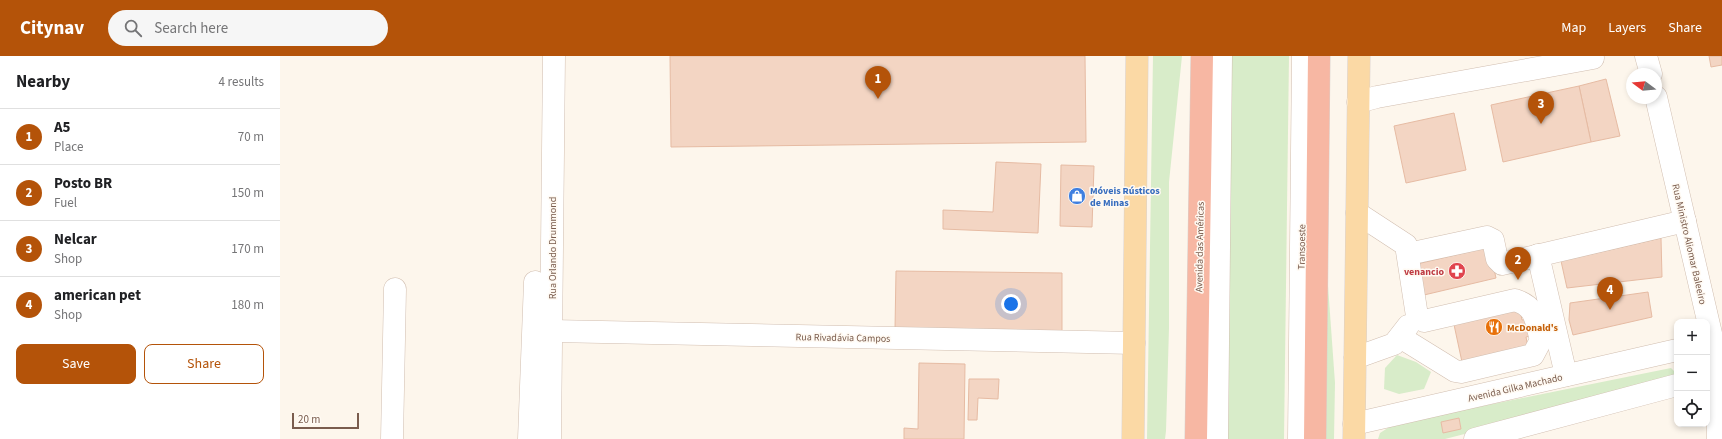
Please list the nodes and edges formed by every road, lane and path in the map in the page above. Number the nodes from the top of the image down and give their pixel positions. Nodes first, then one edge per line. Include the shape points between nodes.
1 (554, 56) edge
2 (1137, 56) edge
3 (1202, 56) edge
4 (1221, 56) edge
5 (1304, 56) edge
6 (1319, 56) edge
7 (1359, 56) edge
8 (1646, 56) edge
9 (1593, 58) dead end
10 (1649, 68) edge
11 (1358, 102) junction
12 (1658, 104) edge
13 (1357, 213) junction
14 (1685, 221) junction
15 (1408, 254) junction
16 (1538, 255) junction
17 (535, 282) dead end
18 (395, 289) dead end
19 (1417, 316) junction
20 (552, 332) junction
21 (1400, 337) junction
22 (1714, 342) edge
23 (1134, 343) junction
24 (1674, 351) edge
25 (1355, 358) junction
26 (1566, 375) junction
27 (1716, 375) edge
28 (1674, 386) edge
29 (1197, 402) junction
30 (1354, 431) edge
31 (392, 439) edge
32 (529, 439) edge
33 (550, 439) edge
34 (1133, 439) edge
35 (1190, 439) edge
36 (1196, 439) edge
37 (1217, 439) edge
38 (1299, 439) edge
39 (1315, 439) edge
40 (1475, 439) edge
41 (1718, 439) edge

1 - 20 street, Rua Orlando Drummond
2 - 23 main road
3 - 29 highway, Avenida das Américas
4 - 37 street
5 - 38 street, Transoeste
6 - 39 highway
7 - 11 main road
8 - 10 street
9 - 11 street
11 - 13 main road
12 - 14 street, Rua Ministro Aliomar Baleeiro
13 - 15 street via 1406,245
13 - 25 main road
14 - 16 street
14 - 22 street, Rua Ministro Aliomar Baleeiro
15 - 16 street via 1487,236 1493,240 1497,259 1502,264
15 - 19 street
16 - 26 street
17 - 32 street
18 - 31 street
19 - 21 street
19 - 21 street via 1424,321 1515,300 1526,303 1533,310 1540,340 1533,355 1461,372 1455,371
20 - 23 street, Rua Rivadávia Campos
20 - 33 street, Rua Orlando Drummond
21 - 25 street via 1394,344
22 - 27 street, Rua Ministro Aliomar Baleeiro
23 - 34 main road
24 - 26 street, Avenida Gilka Machado
25 - 30 main road
26 - 30 street, Avenida Gilka Machado
27 - 41 street, Rua Ministro Aliomar Baleeiro
28 - 40 street
29 - 35 highway
29 - 36 highway, Avenida das Américas

